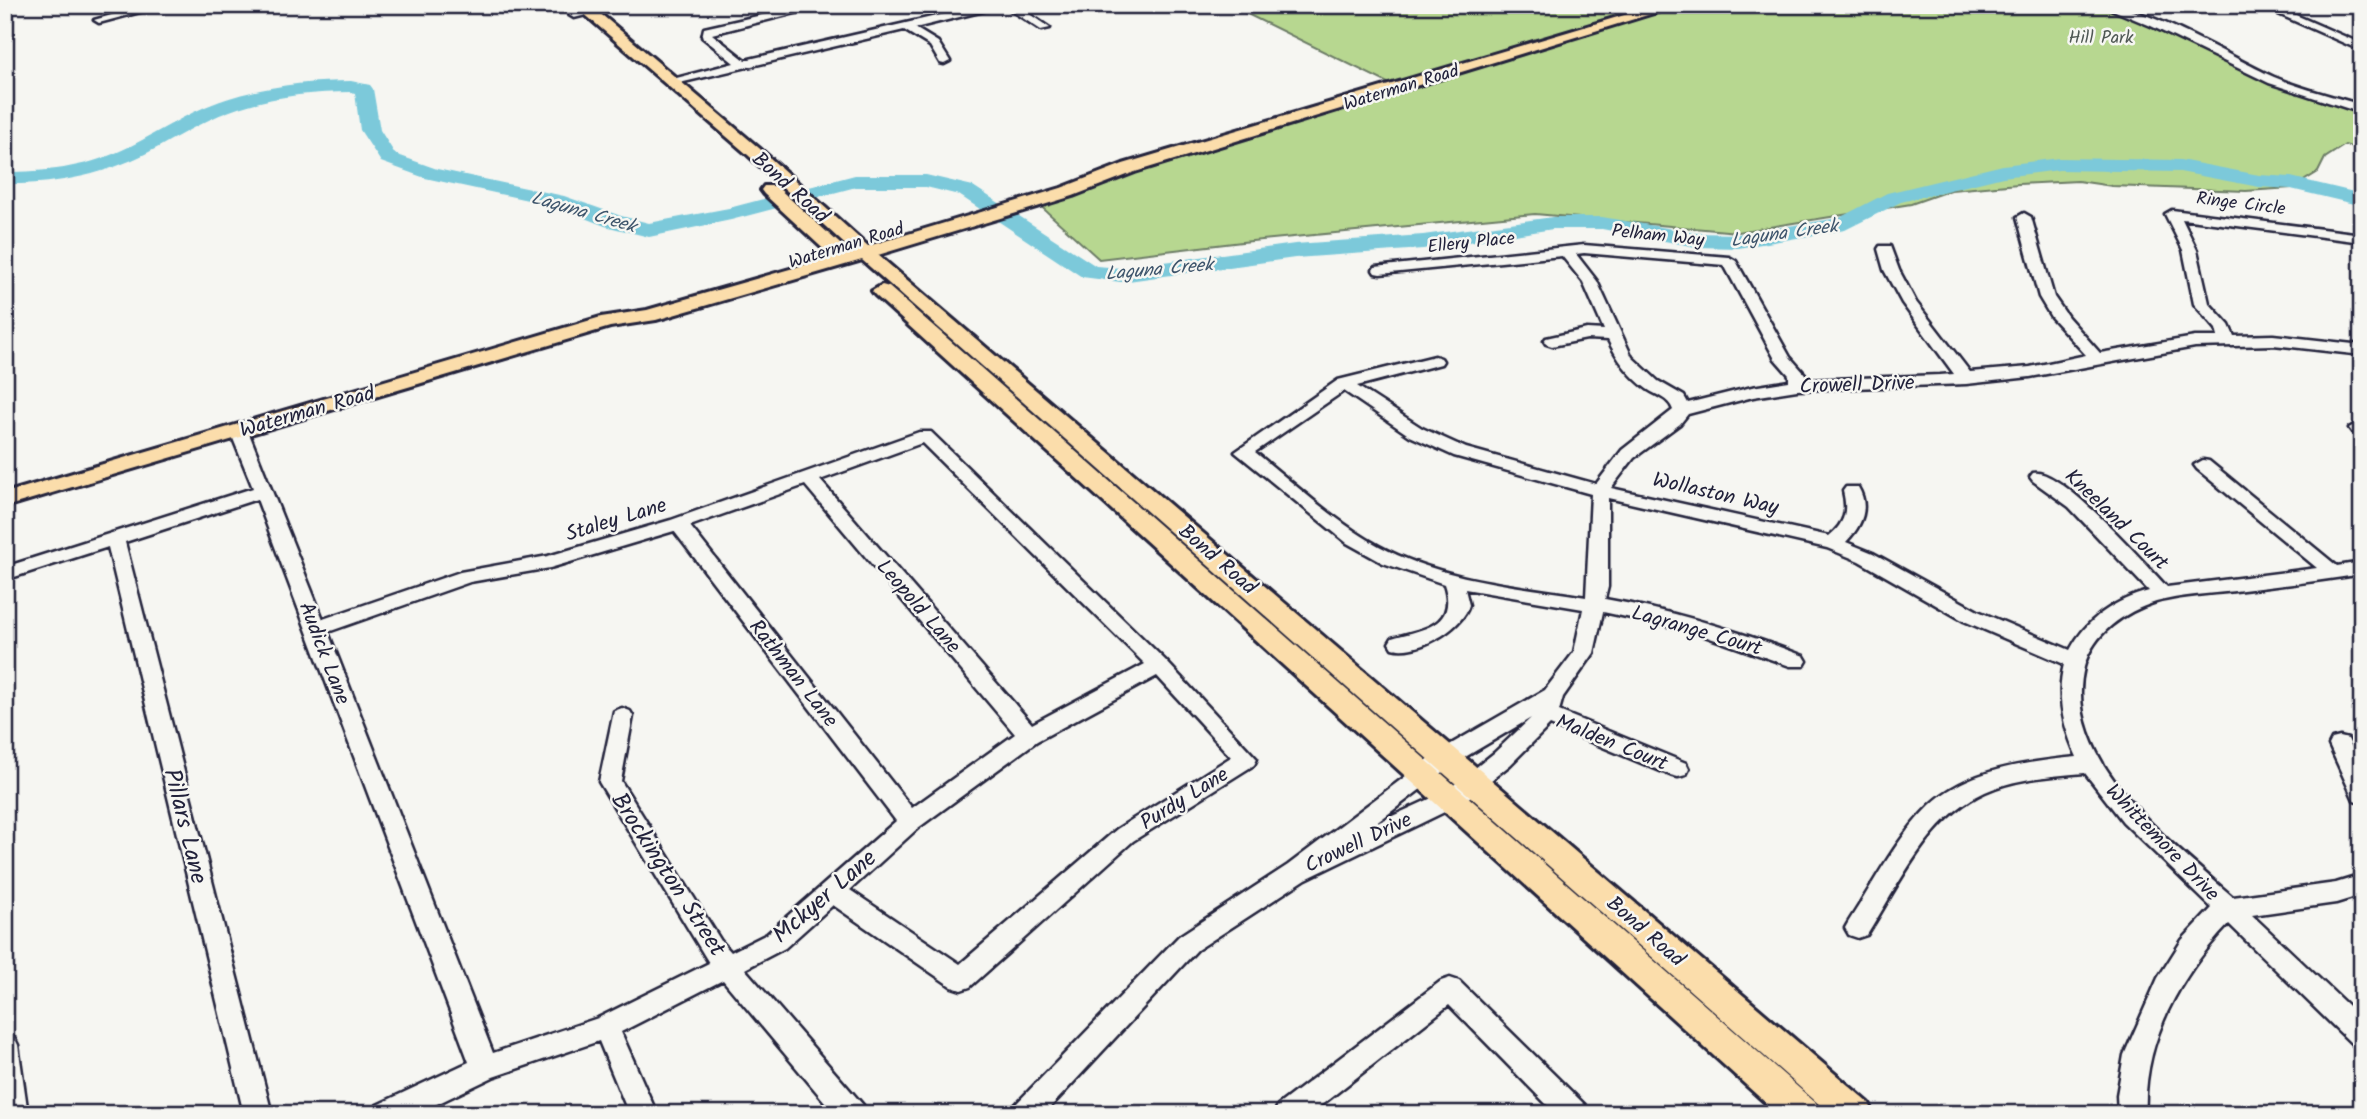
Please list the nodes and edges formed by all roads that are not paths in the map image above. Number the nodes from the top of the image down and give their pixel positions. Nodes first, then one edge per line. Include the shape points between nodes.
1 (160, 5) edge
2 (621, 5) edge
3 (822, 5) edge
4 (999, 5) edge
5 (1008, 5) edge
6 (1673, 5) edge
7 (2106, 5) edge
8 (2263, 5) edge
9 (574, 9) edge
10 (99, 20) dead end
11 (908, 28) junction
12 (1045, 29) dead end
13 (613, 48) junction
14 (2362, 48) edge
15 (944, 61) dead end
16 (743, 64) junction
17 (671, 81) junction
18 (679, 108) dead end
19 (2362, 108) edge
20 (764, 184) dead end
21 (800, 202) junction
22 (2024, 217) dead end
23 (2362, 238) edge
24 (1885, 249) dead end
25 (849, 251) junction
26 (1567, 252) junction
27 (1380, 270) dead end
28 (1614, 335) junction
29 (2227, 340) junction
30 (1552, 341) dead end
31 (2362, 350) edge
32 (2096, 358) junction
33 (1435, 361) dead end
34 (1966, 379) junction
35 (1344, 384) junction
36 (1797, 385) junction
37 (1682, 410) junction
38 (239, 431) junction
39 (925, 436) joint
40 (2203, 465) dead end
41 (2039, 477) dead end
42 (809, 478) junction
43 (262, 491) junction
44 (1600, 491) junction
45 (1852, 491) dead end
46 (5, 500) edge
47 (678, 524) junction
48 (115, 539) junction
49 (1833, 543) junction
50 (2362, 568) edge
51 (2333, 572) junction
52 (5, 574) edge
53 (1453, 582) junction
54 (2163, 594) junction
55 (1595, 606) junction
56 (316, 629) junction
57 (1399, 643) dead end
58 (2075, 660) junction
59 (1797, 661) dead end
60 (1159, 666) junction
61 (1550, 705) junction
62 (622, 716) dead end
63 (1029, 735) junction
64 (2340, 745) dead end
65 (1447, 757) junction
66 (2091, 764) junction
67 (1678, 769) dead end
68 (1424, 773) junction
69 (1474, 781) junction
70 (2362, 794) edge
71 (1452, 798) junction
72 (910, 822) junction
73 (1297, 872) junction
74 (2362, 886) edge
75 (832, 891) junction
76 (2228, 908) junction
77 (1858, 929) dead end
78 (727, 966) junction
79 (606, 1027) junction
80 (2362, 1037) edge
81 (5, 1045) edge
82 (485, 1068) junction
83 (14, 1114) edge
84 (258, 1114) edge
85 (387, 1114) edge
86 (643, 1114) edge
87 (853, 1114) edge
88 (1025, 1114) edge
89 (1288, 1114) edge
90 (1576, 1114) edge
91 (1803, 1114) edge
92 (1856, 1114) edge
93 (2132, 1114) edge

1 - 10 street
2 - 9 street
3 - 16 street via 708,30 706,35
4 - 11 street
5 - 12 street
6 - 25 main road, Waterman Road via 1129,168 1067,192 1020,200
7 - 19 street via 2273,81
8 - 14 street
9 - 13 main road
9 - 17 main road, Bond Road
11 - 15 street via 934,44
11 - 16 street
13 - 17 main road via 628,54 656,79
13 - 18 main road
16 - 17 street
17 - 21 main road, Bond Road
20 - 21 main road, Bond Road
21 - 25 main road, Bond Road
22 - 32 street via 2046,295
23 - 29 street, Ringe Circle via 2172,215 2190,250 2202,304 2223,328
24 - 34 street via 1906,301
25 - 38 main road, Waterman Road via 640,306 608,321
25 - 65 main road, Bond Road
25 - 68 main road, Bond Road
26 - 27 street, Ellery Place
26 - 28 street via 1590,281
26 - 36 street, Pelham Way via 1610,250 1729,261 1783,359 1797,374
28 - 30 street via 1587,334
28 - 37 street via 1632,367 1678,400
29 - 31 street, Crowell Drive
29 - 32 street, Crowell Drive
32 - 34 street, Crowell Drive
33 - 35 street
34 - 36 street, Crowell Drive
35 - 44 street, Wollaston Way via 1444,446
35 - 53 street, Lagrange Court via 1244,452 1365,546
36 - 37 street, Crowell Drive
37 - 44 street, Crowell Drive via 1628,454
38 - 43 street, Audick Lane
38 - 46 main road, Waterman Road
39 - 42 street, Staley Lane
39 - 60 street, Purdy Lane
40 - 51 street
41 - 54 street, Kneeland Court via 2075,503
42 - 47 street, Staley Lane
42 - 63 street, Leopold Lane
43 - 48 street
43 - 56 street, Audick Lane
44 - 49 street, Wollaston Way
44 - 55 street, Crowell Drive
45 - 49 street via 1854,522
47 - 56 street, Staley Lane via 550,562 467,576
47 - 72 street, Rathman Lane
48 - 52 street
48 - 84 street, Pillars Lane
49 - 58 street, Wollaston Way via 1971,616
50 - 51 street, Whittemore Drive
51 - 54 street, Whittemore Drive
53 - 55 street, Lagrange Court
53 - 57 street via 1459,605 1454,616 1430,634
54 - 58 street, Whittemore Drive via 2111,615 2090,634
55 - 59 street, Lagrange Court via 1675,620
55 - 61 street, Crowell Drive via 1584,653
56 - 82 street, Audick Lane
58 - 66 street, Whittemore Drive via 2069,698
60 - 63 street, Mckyer Lane
60 - 75 street, Purdy Lane via 1246,759 1125,835 961,979
61 - 65 street, Crowell Drive
61 - 67 street, Malden Court
61 - 69 street, Crowell Drive via 1502,759
62 - 78 street, Brockington Street via 610,782
63 - 72 street, Mckyer Lane
64 - 70 street
65 - 68 street, Crowell Drive
65 - 69 main road, Bond Road
66 - 76 street, Whittemore Drive via 2138,823
66 - 77 street via 2000,776 1955,797 1923,829
68 - 71 main road, Bond Road
68 - 73 street, Crowell Drive
69 - 71 street, Crowell Drive
69 - 92 main road, Bond Road
71 - 73 street, Crowell Drive
71 - 91 main road, Bond Road
72 - 75 street, Mckyer Lane
73 - 88 street via 1188,943
74 - 76 street
75 - 78 street, Mckyer Lane via 776,941
76 - 80 street, Whittemore Drive
76 - 93 street via 2191,947 2171,978 2137,1055
78 - 79 street, Mckyer Lane
78 - 87 street, Brockington Street
79 - 82 street, Mckyer Lane
79 - 86 street
81 - 83 street
82 - 85 street, Mckyer Lane
89 - 90 street via 1450,989

